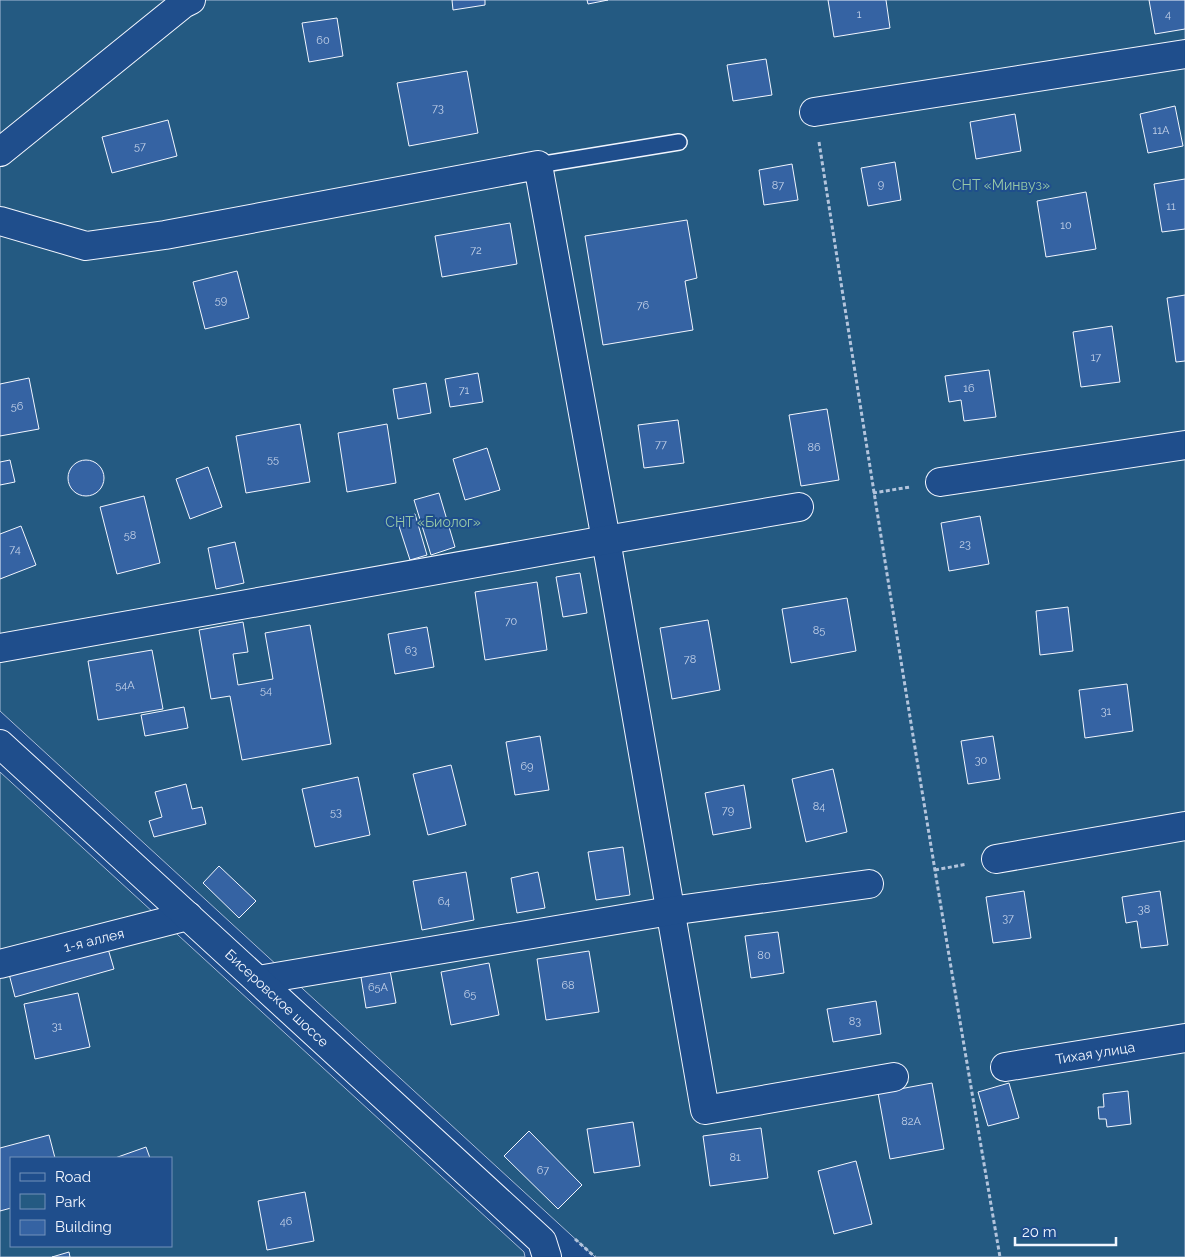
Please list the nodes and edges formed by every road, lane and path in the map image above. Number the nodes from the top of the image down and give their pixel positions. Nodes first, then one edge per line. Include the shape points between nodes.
1 (191, 0) edge
2 (1185, 54) edge
3 (814, 112) joint
4 (679, 142) dead end
5 (0, 152) edge
6 (538, 165) junction
7 (0, 221) edge
8 (1185, 445) edge
9 (940, 482) joint
10 (873, 493) junction
11 (799, 507) dead end
12 (606, 540) junction
13 (0, 648) edge
14 (0, 744) edge
15 (1185, 826) edge
16 (996, 859) dead end
17 (869, 884) dead end
18 (670, 911) junction
19 (188, 916) junction
20 (0, 964) edge
21 (258, 980) junction
22 (1185, 1038) edge
23 (1005, 1067) dead end
24 (894, 1077) dead end
25 (549, 1252) edge
26 (1000, 1257) edge

1 - 5 street
2 - 3 street
3 - 10 path
4 - 6 lane
6 - 7 street via 165,235 86,246
6 - 12 street
8 - 9 street
9 - 10 path
10 - 26 path
11 - 12 street
12 - 13 street
12 - 18 street
14 - 19 street, Бисеровское шоссе
15 - 16 street
17 - 18 street
18 - 21 street
18 - 24 street via 704,1110
19 - 20 street, 1-я аллея
19 - 21 street, Бисеровское шоссе
21 - 25 street, Бисеровское шоссе
22 - 23 street, Тихая улица

